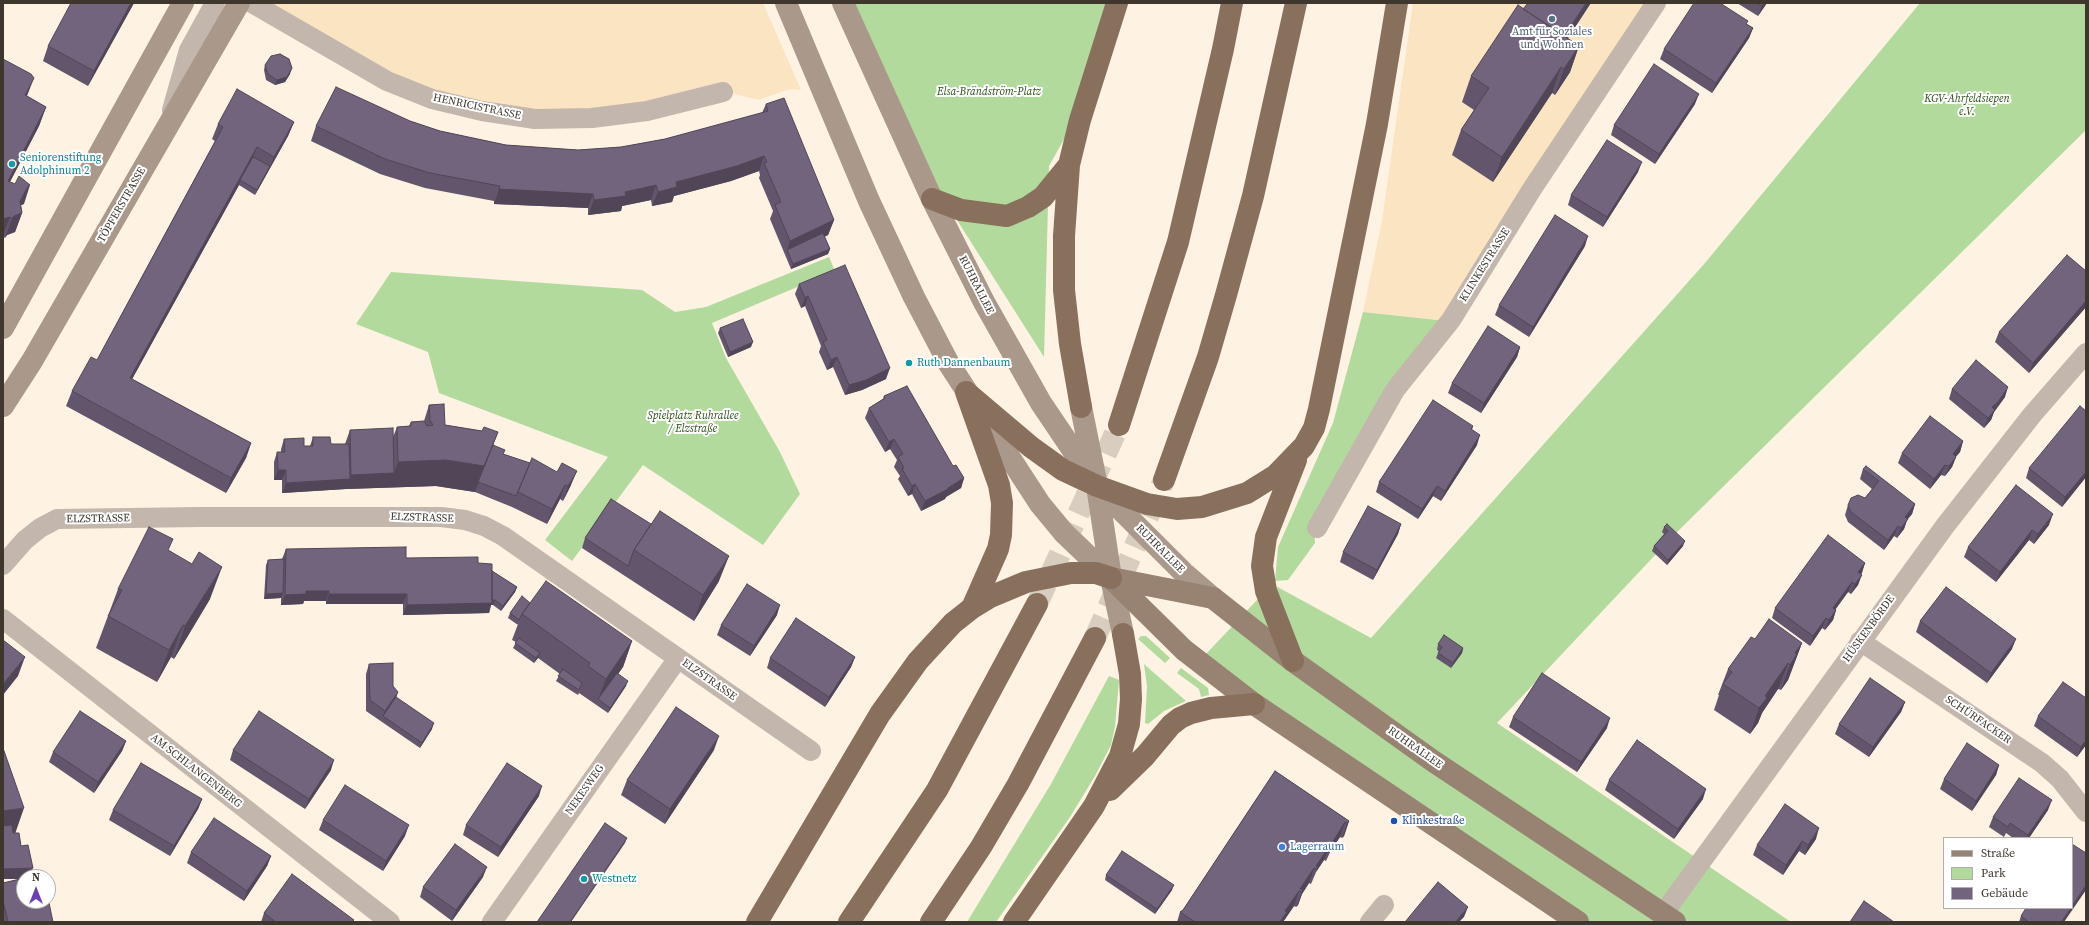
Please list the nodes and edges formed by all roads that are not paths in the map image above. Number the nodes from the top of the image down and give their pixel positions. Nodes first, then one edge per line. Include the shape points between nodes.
1 (183, 3) edge
2 (215, 3) edge
3 (239, 3) edge
4 (252, 3) edge
5 (786, 3) edge
6 (842, 3) edge
7 (1117, 3) edge
8 (1232, 3) edge
9 (1296, 3) edge
10 (1397, 3) edge
11 (1656, 3) edge
12 (723, 92) dead end
13 (167, 129) junction
14 (1069, 165) junction
15 (932, 199) junction
16 (3, 328) edge
17 (2086, 353) edge
18 (966, 392) junction
19 (3, 406) edge
20 (1081, 407) joint
21 (1119, 425) tunnel mouth
22 (1299, 452) junction
23 (1164, 480) tunnel mouth
24 (1097, 486) junction
25 (1317, 528) dead end
26 (3, 565) edge
27 (1111, 578) junction
28 (1213, 598) junction
29 (1037, 604) tunnel mouth
30 (972, 608) junction
31 (3, 619) edge
32 (1122, 634) joint
33 (1095, 638) tunnel mouth
34 (1860, 641) junction
35 (678, 658) junction
36 (1293, 661) junction
37 (1254, 704) junction
38 (811, 751) dead end
39 (1094, 806) junction
40 (2086, 812) edge
41 (1384, 905) dead end
42 (1669, 918) edge
43 (390, 922) edge
44 (492, 922) edge
45 (757, 922) edge
46 (849, 922) edge
47 (931, 922) edge
48 (1014, 922) edge
49 (1370, 922) edge
50 (1578, 922) edge

1 - 16 main road
2 - 13 street via 189,50
3 - 13 main road, TÖPFERSTRASSE
4 - 12 street, HENRICISTRASSE via 387,81 432,98 482,110 536,119 592,118 647,110
5 - 18 main road via 872,207 927,323
6 - 15 main road, RUHRALLEE
7 - 14 highway via 1080,120
8 - 21 highway via 1178,242
9 - 23 highway via 1253,196 1226,295 1208,357
10 - 22 highway via 1378,124 1324,388 1314,428
11 - 25 street, KLINKESTRASSE via 1532,189 1451,320 1395,390
13 - 19 main road, TÖPFERSTRASSE via 32,361
14 - 15 highway via 1043,197 1007,216 961,210
14 - 20 highway via 1064,236 1064,290
15 - 24 main road, RUHRALLEE via 984,302 1041,403
17 - 34 street, HÜSKENBÖRDE via 1945,526
18 - 24 highway via 1045,457 1077,478
18 - 27 main road via 1040,504 1064,533
18 - 30 highway via 999,485 1002,503 1002,535 998,550
20 - 24 main road
22 - 24 highway via 1276,475 1252,490 1229,500 1202,506 1164,508 1136,501
22 - 36 highway via 1266,537 1262,566 1266,591
24 - 27 main road
24 - 28 main road, RUHRALLEE via 1184,573
26 - 35 street, ELZSTRASSE via 25,540 57,519 441,517 465,520 503,536
27 - 28 main road
27 - 30 highway via 1084,572 1042,577 1008,589
27 - 32 main road
27 - 37 main road via 1184,650
28 - 36 main road, RUHRALLEE
29 - 46 highway via 937,790
30 - 45 highway via 953,623 927,651 880,714
31 - 43 street, AM SCHLANGENBERG
32 - 39 highway via 1131,687 1130,724 1120,756
33 - 47 highway via 1018,784 981,847
34 - 40 street, SCHÜRFACKER via 2042,763 2060,779
34 - 42 street, HÜSKENBÖRDE
35 - 38 street, ELZSTRASSE
35 - 44 street, NEKESWEG
36 - 42 main road, RUHRALLEE via 1433,761
37 - 39 highway via 1211,708 1180,718
37 - 50 main road
39 - 48 highway
41 - 49 street

